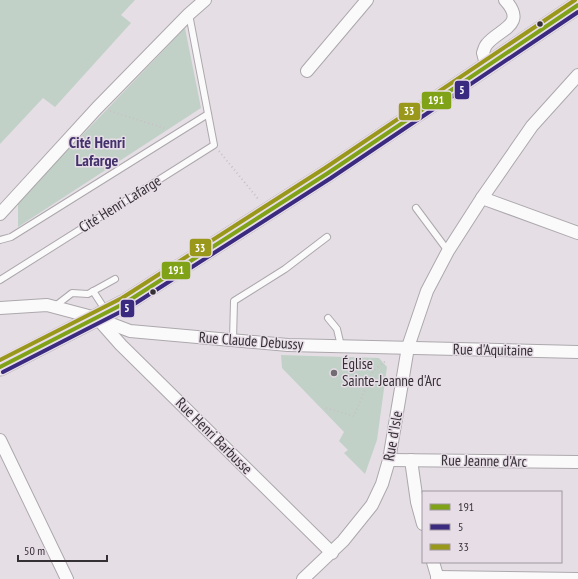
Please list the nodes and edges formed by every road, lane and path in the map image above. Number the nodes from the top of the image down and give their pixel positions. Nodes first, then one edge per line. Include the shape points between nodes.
1 (205, 0) edge
2 (367, 0) edge
3 (505, 0) edge
4 (578, 6) edge
5 (189, 14) junction
6 (487, 68) junction
7 (307, 71) dead end
8 (578, 75) edge
9 (97, 108) junction
10 (208, 114) junction
11 (178, 132) junction
12 (225, 158) dead end
13 (482, 198) junction
14 (416, 208) dead end
15 (268, 212) junction
16 (0, 214) edge
17 (578, 233) edge
18 (327, 237) dead end
19 (0, 240) edge
20 (448, 251) junction
21 (115, 279) dead end
22 (0, 280) edge
23 (93, 291) junction
24 (54, 307) junction
25 (0, 308) edge
26 (101, 315) junction
27 (328, 318) dead end
28 (233, 340) junction
29 (341, 346) junction
30 (408, 347) junction
31 (578, 352) edge
32 (386, 360) dead end
33 (0, 367) edge
34 (326, 408) dead end
35 (0, 440) edge
36 (389, 460) junction
37 (411, 460) junction
38 (578, 462) edge
39 (422, 520) edge
40 (332, 553) junction
41 (433, 563) edge
42 (310, 576) edge
43 (438, 578) edge
44 (67, 579) edge
45 (578, 579) edge

1 - 5 street
2 - 7 street
3 - 6 street via 512,11 513,20 487,44 483,53
4 - 6 main road
5 - 9 street
5 - 10 lane, Cité Henri Lafarge
6 - 15 main road
8 - 13 street, Rue d'Isle via 532,126
9 - 11 path
9 - 16 street
10 - 11 lane, Cité Henri Lafarge
10 - 22 lane, Cité Henri Lafarge via 214,145
11 - 19 lane, Cité Henri Lafarge via 10,237
12 - 15 path
13 - 17 street
13 - 20 street, Rue d'Isle
14 - 20 lane
15 - 26 main road via 125,303
18 - 28 lane via 234,301
20 - 30 street, Rue d'Isle via 427,291
21 - 23 lane
23 - 24 lane via 88,294 72,293
23 - 26 lane
24 - 25 street, Rue Claude Debussy via 47,305
24 - 26 street, Rue Claude Debussy
26 - 28 street, Rue Claude Debussy via 130,331
26 - 33 main road
26 - 40 street, Rue Henri Barbusse via 121,345
27 - 29 lane via 338,329
28 - 29 street, Rue Claude Debussy
29 - 30 street, Rue Claude Debussy
30 - 31 street, Rue d'Aquitaine
30 - 36 street, Rue d'Isle
32 - 34 path via 373,371 354,416
35 - 44 street
36 - 37 street, Rue Jeanne d'Arc
36 - 40 street, Rue d'Isle via 372,505
37 - 38 street, Rue Jeanne d'Arc
37 - 39 street
40 - 42 street, Rue d'Isle
41 - 43 street
43 - 45 street

